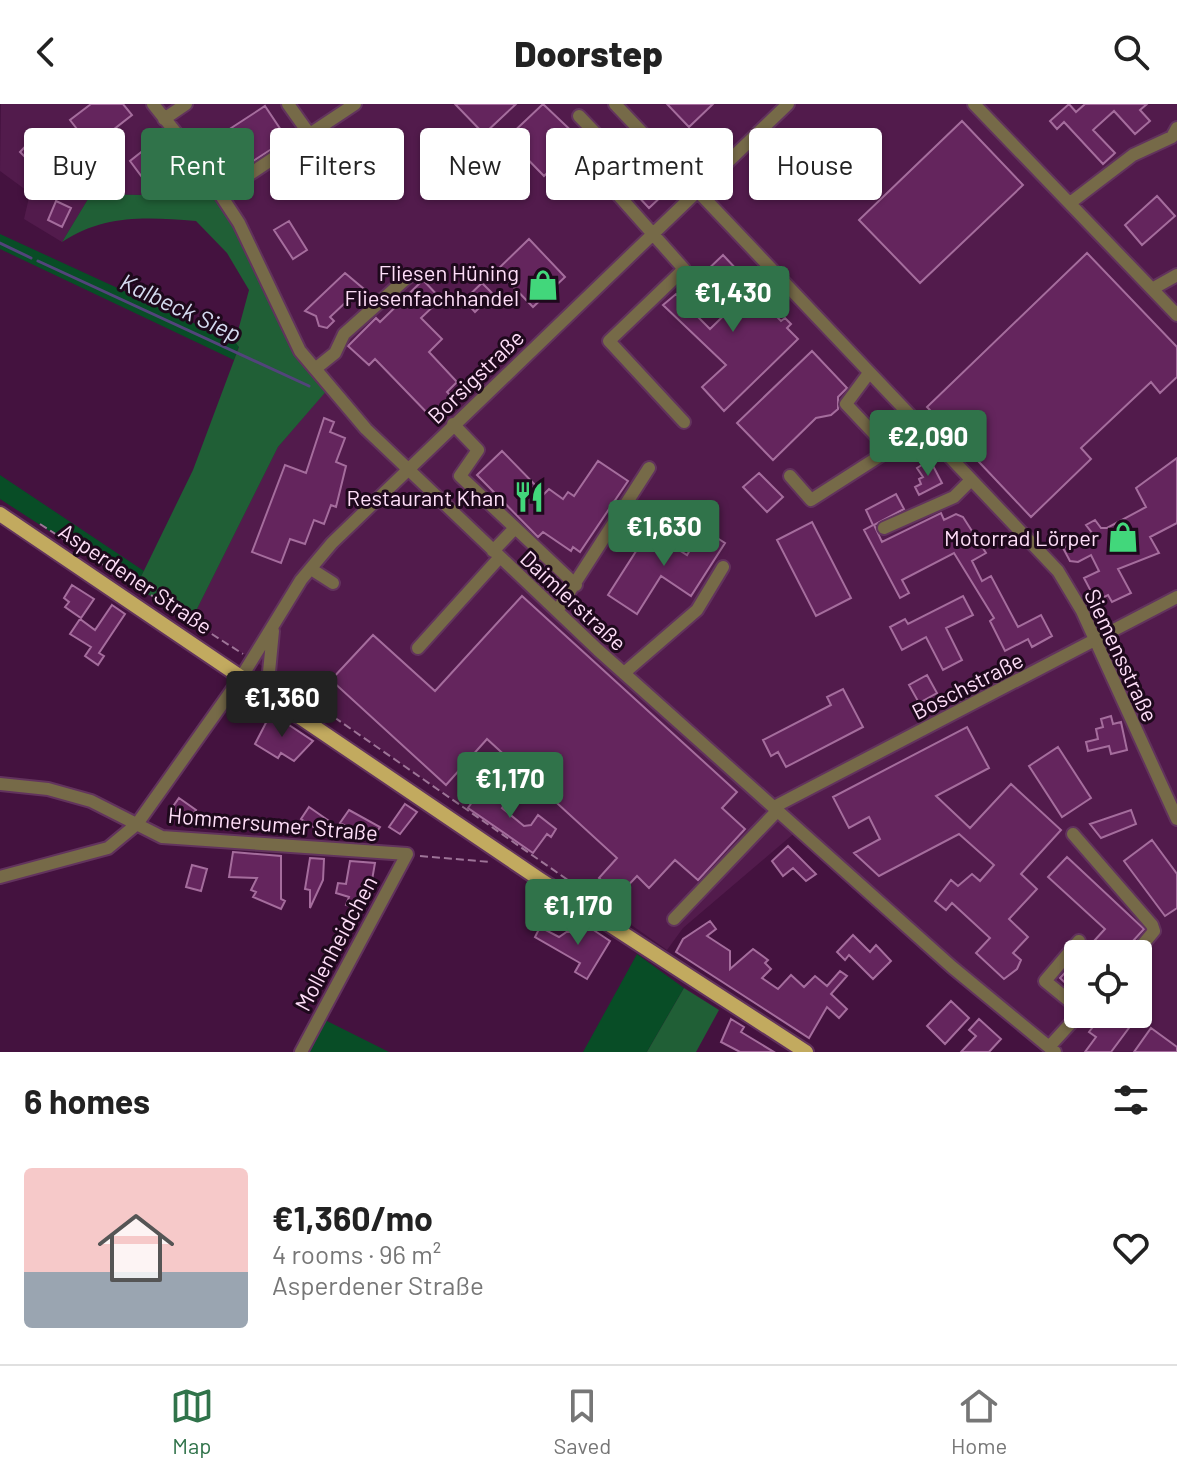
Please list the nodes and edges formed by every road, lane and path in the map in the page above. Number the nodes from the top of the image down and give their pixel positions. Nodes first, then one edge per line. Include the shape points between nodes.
1 (153, 104) edge
2 (186, 104) edge
3 (288, 104) edge
4 (615, 104) edge
5 (788, 104) edge
6 (974, 104) edge
7 (348, 106) edge
8 (579, 116) dead end
9 (164, 119) junction
10 (171, 128) edge
11 (305, 128) edge
12 (319, 128) edge
13 (638, 128) edge
14 (1177, 128) edge
15 (733, 158) edge
16 (224, 200) edge
17 (689, 200) edge
18 (706, 200) edge
19 (1070, 203) junction
20 (653, 234) junction
21 (1177, 275) edge
22 (409, 276) dead end
23 (1152, 289) junction
24 (1177, 315) edge
25 (315, 369) junction
26 (869, 373) junction
27 (684, 422) dead end
28 (453, 424) junction
29 (922, 429) junction
30 (879, 439) dead end
31 (649, 468) dead end
32 (407, 469) junction
33 (790, 476) dead end
34 (971, 480) junction
35 (0, 514) edge
36 (30, 518) dead end
37 (515, 528) junction
38 (884, 528) dead end
39 (496, 554) junction
40 (723, 567) dead end
41 (311, 569) junction
42 (333, 583) dead end
43 (576, 585) junction
44 (1177, 597) edge
45 (557, 611) junction
46 (274, 623) junction
47 (1095, 642) junction
48 (418, 648) dead end
49 (252, 659) junction
50 (269, 672) junction
51 (624, 673) junction
52 (242, 676) junction
53 (279, 701) junction
54 (0, 784) edge
55 (776, 809) junction
56 (1177, 819) edge
57 (137, 824) junction
58 (1073, 834) dead end
59 (407, 854) junction
60 (490, 862) dead end
61 (0, 877) edge
62 (608, 908) dead end
63 (674, 919) dead end
64 (1147, 940) edge
65 (1064, 959) edge
66 (1064, 998) edge
67 (1067, 1028) edge
68 (1052, 1050) edge
69 (301, 1052) edge
70 (806, 1052) edge

1 - 9 street, Daimlerstraße
2 - 9 street
3 - 11 street
4 - 13 street, Siemensstraße
5 - 15 street, Borsigstraße
6 - 19 street
7 - 12 street
8 - 20 street via 621,160 604,179
9 - 10 street, Daimlerstraße
14 - 19 street via 1172,137 1133,155
16 - 25 street, Daimlerstraße via 300,351
17 - 20 street, Borsigstraße
18 - 26 street, Siemensstraße
19 - 23 street
20 - 27 street via 684,269 609,341
20 - 28 street, Borsigstraße
21 - 23 street
22 - 25 street via 344,334 335,353
23 - 24 street
25 - 32 street, Daimlerstraße
26 - 29 street, Siemensstraße
26 - 30 street via 846,404
28 - 32 street, Borsigstraße
28 - 37 street via 478,450 460,476
29 - 33 street via 811,500
29 - 34 street, Siemensstraße
31 - 43 street
32 - 39 street, Daimlerstraße
32 - 41 street, Borsigstraße
34 - 38 street via 954,497
34 - 47 street, Siemensstraße via 1058,571
35 - 52 main road, Asperdener Straße
36 - 49 path
37 - 39 street
37 - 43 street
39 - 45 street, Daimlerstraße
39 - 48 street
40 - 51 street via 697,610
41 - 42 street
41 - 46 street, Borsigstraße
43 - 45 street
44 - 47 street, Boschstraße
45 - 51 street, Daimlerstraße
46 - 49 street, Borsigstraße
46 - 50 street, Borsigstraße
47 - 55 street, Boschstraße
47 - 56 street, Siemensstraße
49 - 52 street, Borsigstraße
50 - 53 street, Borsigstraße
50 - 62 path
51 - 55 street, Daimlerstraße
52 - 53 main road, Asperdener Straße
52 - 57 street, Hommersumer Straße
53 - 70 main road, Asperdener Straße via 539,879
54 - 57 street, Hommersumer Straße via 91,801
55 - 63 street, Boschstraße
55 - 68 street, Daimlerstraße
57 - 59 street, Hommersumer Straße via 162,837
57 - 61 street, Hommersumer Straße via 108,848
58 - 64 street via 1152,925
59 - 60 path
59 - 69 street, Mollenheidchen
65 - 66 street via 1045,981
67 - 68 street

